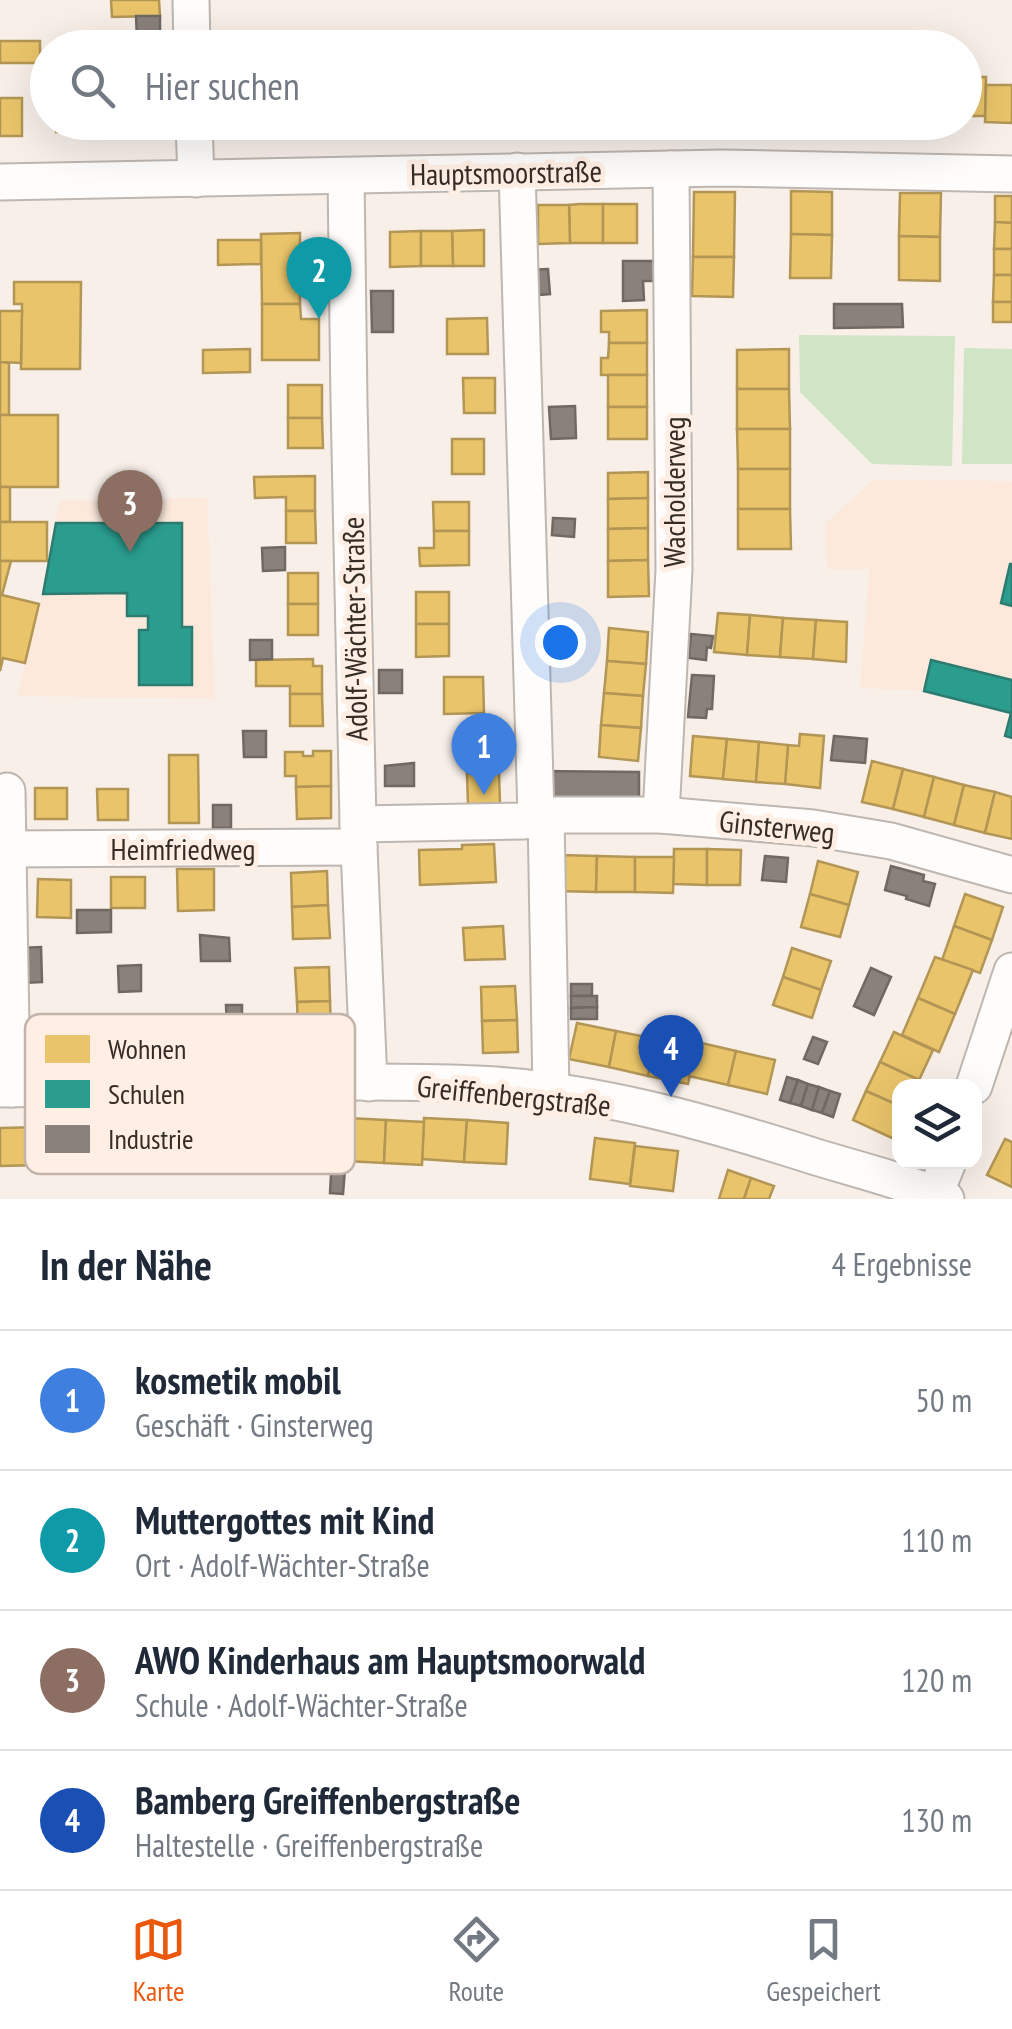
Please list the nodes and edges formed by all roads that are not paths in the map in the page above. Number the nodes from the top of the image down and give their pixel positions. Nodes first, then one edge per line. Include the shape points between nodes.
1 (191, 0) edge
2 (192, 30) edge
3 (195, 140) edge
4 (671, 169) junction
5 (518, 171) junction
6 (1012, 174) edge
7 (346, 176) junction
8 (196, 179) junction
9 (0, 182) edge
10 (7, 791) dead end
11 (541, 815) junction
12 (661, 815) junction
13 (359, 836) junction
14 (7, 849) junction
15 (1012, 876) edge
16 (1012, 971) edge
17 (976, 1079) edge
18 (355, 1083) edge
19 (369, 1083) junction
20 (6, 1089) edge
21 (551, 1092) junction
22 (946, 1169) edge
23 (940, 1197) edge

1 - 2 street
3 - 8 street
4 - 5 street, Hauptsmoorstraße
4 - 6 street, Hauptsmoorstraße
4 - 12 street, Wacholderweg via 674,570
5 - 7 street, Hauptsmoorstraße
5 - 11 street
7 - 8 street, Hauptsmoorstraße
7 - 13 street, Adolf-Wächter-Straße
8 - 9 street, Hauptsmoorstraße
10 - 14 street
11 - 12 street, Ginsterweg
11 - 13 street, Heimfriedweg
11 - 21 street
12 - 15 street, Ginsterweg via 850,834
13 - 14 street, Heimfriedweg
13 - 19 street, Adolf-Wächter-Straße
14 - 20 street
16 - 17 street
18 - 19 street, Greiffenbergstraße
19 - 21 street, Greiffenbergstraße
21 - 23 street, Greiffenbergstraße via 716,1126
22 - 23 street

